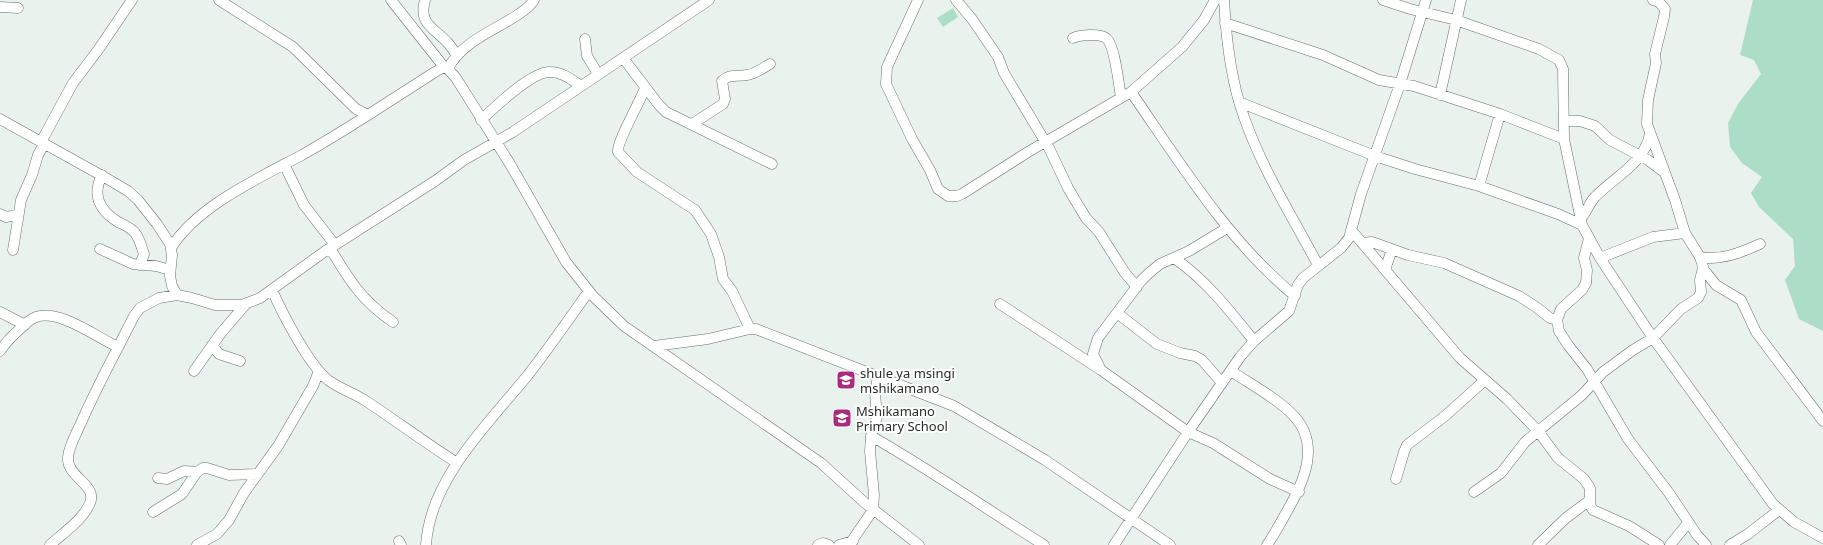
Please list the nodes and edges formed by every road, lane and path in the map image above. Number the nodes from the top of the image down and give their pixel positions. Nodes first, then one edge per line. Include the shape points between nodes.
1 (132, 0) edge
2 (219, 0) edge
3 (391, 0) edge
4 (425, 0) edge
5 (534, 0) edge
6 (709, 0) edge
7 (918, 0) edge
8 (956, 0) edge
9 (1215, 0) edge
10 (1224, 0) edge
11 (1383, 0) edge
12 (1426, 0) edge
13 (1461, 0) edge
14 (1658, 1) edge
15 (0, 7) edge
16 (18, 8) dead end
17 (1422, 12) junction
18 (1456, 20) junction
19 (1225, 23) junction
20 (1073, 38) dead end
21 (584, 40) dead end
22 (457, 56) junction
23 (623, 58) junction
24 (770, 64) dead end
25 (446, 68) junction
26 (598, 74) junction
27 (1400, 84) junction
28 (581, 86) junction
29 (646, 88) junction
30 (1132, 92) junction
31 (1440, 95) junction
32 (1121, 98) junction
33 (1239, 102) junction
34 (1500, 114) junction
35 (368, 115) junction
36 (0, 119) edge
37 (481, 120) junction
38 (1564, 121) junction
39 (692, 124) junction
40 (1650, 134) junction
41 (1564, 139) junction
42 (1045, 142) junction
43 (43, 143) junction
44 (496, 143) junction
45 (1376, 156) junction
46 (1640, 156) junction
47 (284, 164) junction
48 (772, 164) dead end
49 (1664, 172) junction
50 (102, 175) junction
51 (1479, 186) junction
52 (0, 214) edge
53 (18, 215) junction
54 (1582, 222) junction
55 (1227, 228) junction
56 (1352, 231) junction
57 (1684, 233) junction
58 (1590, 238) junction
59 (1362, 243) junction
60 (1760, 244) dead end
61 (332, 246) junction
62 (171, 248) junction
63 (100, 249) dead end
64 (1392, 249) junction
65 (13, 250) dead end
66 (1700, 257) junction
67 (1174, 258) junction
68 (1600, 258) junction
69 (1318, 264) junction
70 (140, 265) junction
71 (1703, 268) junction
72 (170, 270) junction
73 (1385, 270) junction
74 (1137, 287) junction
75 (272, 290) junction
76 (589, 291) junction
77 (177, 295) junction
78 (1295, 296) junction
79 (246, 304) junction
80 (1000, 304) dead end
81 (0, 312) edge
82 (1117, 313) junction
83 (1557, 320) junction
84 (393, 322) dead end
85 (25, 325) junction
86 (750, 329) junction
87 (1653, 338) junction
88 (1254, 341) junction
89 (212, 345) junction
90 (654, 346) junction
91 (118, 347) junction
92 (0, 351) edge
93 (240, 361) dead end
94 (1101, 370) junction
95 (194, 371) dead end
96 (319, 371) junction
97 (1230, 371) junction
98 (878, 376) junction
99 (1485, 380) junction
100 (1594, 381) junction
101 (1222, 383) junction
102 (1823, 421) edge
103 (1538, 431) junction
104 (1188, 432) junction
105 (871, 436) junction
106 (457, 463) junction
107 (197, 472) junction
108 (258, 474) junction
109 (158, 478) dead end
110 (1396, 480) dead end
111 (874, 482) junction
112 (1299, 492) junction
113 (1474, 492) dead end
114 (859, 498) junction
115 (1590, 500) junction
116 (873, 510) junction
117 (1779, 510) junction
118 (153, 512) dead end
119 (1132, 518) junction
120 (1688, 523) junction
121 (1823, 538) edge
122 (851, 543) edge
123 (50, 545) edge
124 (197, 545) edge
125 (426, 545) edge
126 (818, 545) edge
127 (829, 545) edge
128 (839, 545) edge
129 (919, 545) edge
130 (1044, 545) edge
131 (1114, 545) edge
132 (1170, 545) edge
133 (1267, 545) edge
134 (1538, 545) edge
135 (1659, 545) edge
136 (1670, 545) edge
137 (1706, 545) edge
138 (1730, 545) edge

1 - 43 street via 73,83
2 - 35 street via 293,48 356,109
3 - 25 street
4 - 22 street via 425,20
5 - 22 street via 526,9 475,41
6 - 23 street
7 - 42 street via 887,67 886,80 912,140 938,189 948,196 957,196
8 - 42 street via 992,48
9 - 30 street via 1204,20 1182,47
10 - 19 street
11 - 17 street
12 - 17 street
13 - 18 street
14 - 40 street via 1665,9 1665,13 1648,100 1647,124
15 - 16 street
17 - 18 street
17 - 27 street
18 - 31 street
18 - 38 street via 1539,49 1558,60 1563,69
19 - 27 street via 1323,55 1379,80
19 - 33 street
20 - 32 street via 1087,35 1108,40
21 - 26 street via 587,56
22 - 25 street
23 - 26 street
23 - 29 street
24 - 39 street via 747,75 725,78 722,82 725,99 723,104
25 - 35 street
25 - 37 street via 456,78
26 - 28 street
27 - 31 street
27 - 45 street
28 - 37 street via 564,75 540,73 517,88
28 - 44 street
29 - 39 street via 666,112
29 - 86 street via 618,144 618,152 634,170 695,210 700,216 713,238 723,279 732,291
30 - 32 street
30 - 55 street
31 - 34 street
32 - 42 street
33 - 45 street
33 - 69 street via 1252,140
34 - 41 street
34 - 51 street
35 - 47 street
36 - 43 street
37 - 44 street
38 - 41 street
38 - 46 street via 1589,123 1610,140
39 - 48 street
40 - 46 street
40 - 49 street
41 - 54 street
42 - 74 street via 1086,218 1099,232
43 - 50 street
43 - 53 street via 21,200
44 - 61 street via 464,160
44 - 76 street via 566,262
45 - 51 street
45 - 56 street via 1361,194
46 - 49 street
46 - 54 street via 1595,197
47 - 61 street via 304,205
47 - 62 street via 200,216
49 - 57 street
50 - 62 street via 138,200 157,224
50 - 70 street via 96,193 100,204 107,214 137,236 144,254
51 - 54 street
52 - 53 street via 12,217
53 - 65 street
54 - 58 street
55 - 67 street
55 - 78 street via 1267,272
56 - 59 street
56 - 69 street via 1345,244
57 - 66 street
57 - 68 street via 1653,237
58 - 68 street
58 - 83 street via 1584,258 1587,270 1586,285 1561,309
59 - 64 street via 1372,242
59 - 73 street
60 - 66 street via 1716,259
61 - 75 street
61 - 84 street via 362,297
62 - 72 street
63 - 70 street
64 - 73 street
64 - 83 street via 1444,263 1519,296 1550,318
66 - 71 street
67 - 74 street via 1157,265
67 - 88 street via 1222,302
68 - 87 street
69 - 78 street via 1300,282
70 - 72 street
71 - 87 street via 1698,298 1681,309
71 - 102 street via 1716,284 1740,300 1756,332
72 - 77 street via 172,286
73 - 99 street via 1460,358
74 - 82 street
75 - 79 street
75 - 96 street via 285,318
76 - 90 street via 624,326
76 - 106 street via 531,371
77 - 79 street via 216,305
77 - 91 street via 159,298 140,308
78 - 88 street via 1289,311
79 - 89 street
80 - 94 street
81 - 85 street
82 - 94 street via 1098,338 1094,348 1093,354
82 - 101 street via 1157,344 1202,360
83 - 100 street via 1563,339
85 - 91 street via 34,318 54,317 69,321
85 - 92 street via 12,335
86 - 90 street via 708,339
86 - 98 street via 756,329
87 - 100 street via 1616,362
87 - 117 street
88 - 97 street
89 - 93 street via 218,354
89 - 95 street
90 - 114 street via 821,464
91 - 123 street via 96,389 68,455 69,467 73,474 90,490 90,503 82,516
94 - 104 street
96 - 106 street via 328,380 365,401
96 - 108 street via 278,446
97 - 101 street
97 - 112 street via 1284,406 1302,427 1309,455
98 - 105 street via 875,394 877,417
98 - 119 street via 960,410 1045,460
99 - 103 street
99 - 110 street via 1451,411 1407,445
100 - 103 street via 1582,395
100 - 120 street via 1628,439
101 - 104 street
103 - 113 street via 1525,442 1501,473
103 - 115 street via 1558,458 1580,474 1588,484 1592,494
104 - 112 street via 1213,443 1270,479
104 - 119 street
105 - 111 street via 870,455
105 - 130 street via 945,480
106 - 125 street via 431,516
107 - 108 street via 207,468 228,475
107 - 109 street via 184,471 167,479
107 - 118 street via 182,494
108 - 124 street via 217,534
111 - 114 street
111 - 116 street
112 - 133 street
114 - 116 street
115 - 134 street via 1566,518
115 - 135 street via 1593,510 1629,526
116 - 122 street
116 - 129 street
117 - 121 street via 1794,522
117 - 138 street
119 - 131 street
119 - 132 street
120 - 136 street
120 - 137 street
122 - 128 street
126 - 127 street

